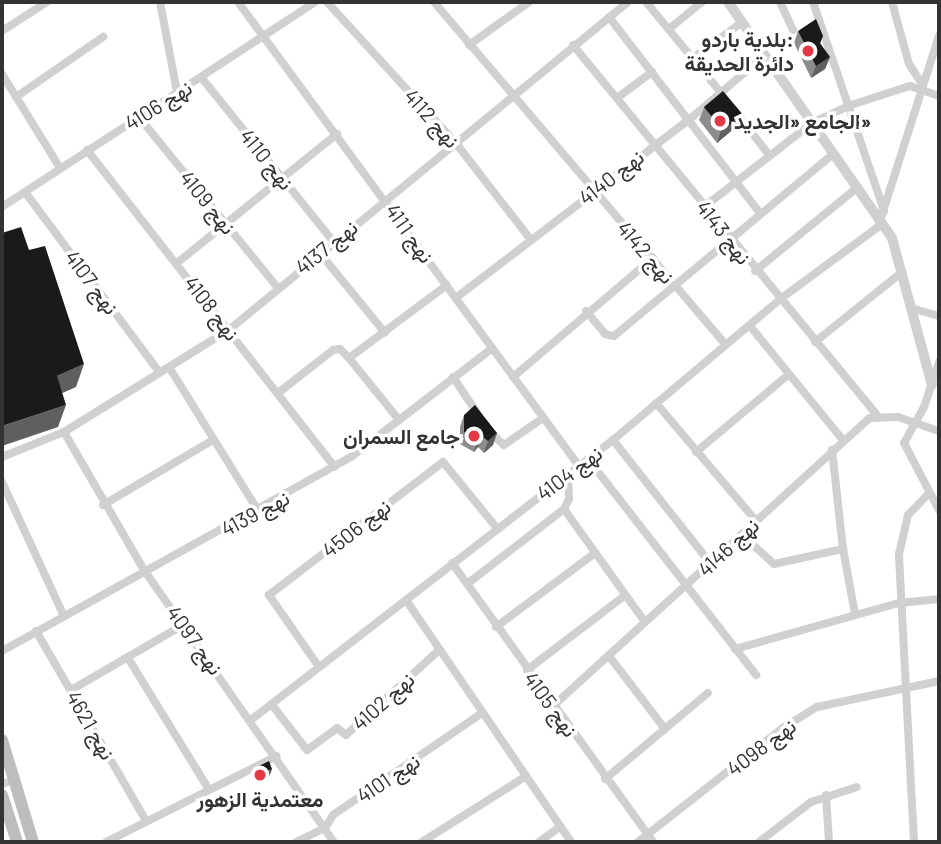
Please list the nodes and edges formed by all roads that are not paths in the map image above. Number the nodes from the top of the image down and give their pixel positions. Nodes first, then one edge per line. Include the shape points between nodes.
1 (47, 2) edge
2 (160, 2) edge
3 (238, 2) edge
4 (315, 2) edge
5 (327, 2) edge
6 (434, 2) edge
7 (529, 2) edge
8 (628, 2) edge
9 (646, 2) edge
10 (702, 2) edge
11 (728, 2) edge
12 (780, 2) edge
13 (813, 2) edge
14 (892, 2) edge
15 (609, 17) junction
16 (741, 23) junction
17 (669, 29) junction
18 (793, 30) dead end
19 (2, 31) edge
20 (939, 36) edge
21 (103, 37) dead end
22 (265, 37) junction
23 (470, 45) junction
24 (573, 46) junction
25 (764, 56) junction
26 (693, 58) junction
27 (652, 72) junction
28 (2, 74) edge
29 (201, 77) junction
30 (921, 87) junction
31 (177, 92) junction
32 (720, 92) junction
33 (512, 94) junction
34 (939, 96) edge
35 (16, 97) junction
36 (617, 98) junction
37 (848, 106) junction
38 (139, 117) junction
39 (690, 119) junction
40 (812, 123) junction
41 (337, 134) junction
42 (455, 142) junction
43 (653, 143) junction
44 (86, 150) junction
45 (833, 154) junction
46 (770, 156) junction
47 (60, 168) junction
48 (282, 178) junction
49 (738, 182) junction
50 (858, 187) junction
51 (25, 192) junction
52 (592, 192) junction
53 (386, 199) junction
54 (2, 207) edge
55 (704, 207) junction
56 (760, 213) junction
57 (883, 217) junction
58 (226, 224) junction
59 (729, 238) junction
60 (531, 240) junction
61 (333, 241) junction
62 (319, 252) junction
63 (653, 258) junction
64 (177, 263) junction
65 (755, 271) junction
66 (902, 272) junction
67 (447, 285) junction
68 (676, 285) junction
69 (277, 287) junction
70 (457, 297) junction
71 (779, 300) junction
72 (911, 308) junction
73 (586, 311) junction
74 (939, 316) edge
75 (750, 326) junction
76 (230, 329) junction
77 (386, 333) junction
78 (815, 342) junction
79 (726, 345) junction
80 (491, 349) junction
81 (349, 358) junction
82 (939, 362) edge
83 (169, 367) junction
84 (159, 373) junction
85 (788, 376) junction
86 (453, 377) junction
87 (513, 377) junction
88 (932, 385) junction
89 (278, 393) junction
90 (656, 404) junction
91 (877, 415) junction
92 (543, 418) junction
93 (399, 420) junction
94 (913, 421) junction
95 (64, 432) junction
96 (939, 432) edge
97 (214, 440) junction
98 (613, 440) junction
99 (843, 440) junction
100 (832, 450) junction
101 (696, 452) junction
102 (2, 457) edge
103 (589, 459) junction
104 (579, 466) junction
105 (335, 467) junction
106 (568, 474) junction
107 (2, 482) edge
108 (929, 493) junction
109 (103, 505) junction
110 (564, 509) junction
111 (939, 510) edge
112 (259, 512) junction
113 (756, 521) junction
114 (496, 527) junction
115 (741, 535) junction
116 (842, 549) junction
117 (595, 554) junction
118 (452, 563) junction
119 (711, 564) junction
120 (144, 570) junction
121 (467, 584) junction
122 (686, 587) junction
123 (624, 596) junction
124 (939, 599) edge
125 (406, 600) junction
126 (899, 603) junction
127 (855, 614) junction
128 (64, 616) junction
129 (645, 622) junction
130 (184, 624) junction
131 (496, 626) junction
132 (36, 631) junction
133 (735, 649) junction
134 (438, 651) junction
135 (2, 652) edge
136 (609, 656) junction
137 (128, 658) junction
138 (319, 667) junction
139 (527, 670) junction
140 (756, 675) dead end
141 (939, 681) edge
142 (902, 687) junction
143 (71, 690) junction
144 (708, 693) dead end
145 (272, 705) junction
146 (553, 706) junction
147 (482, 713) junction
148 (252, 719) junction
149 (665, 729) junction
150 (2, 740) edge
151 (277, 756) junction
152 (526, 776) junction
153 (605, 779) junction
154 (8, 782) edge
155 (857, 787) dead end
156 (208, 788) junction
157 (2, 795) edge
158 (826, 795) junction
159 (145, 819) junction
160 (560, 827) junction
161 (325, 828) junction
162 (650, 839) edge
163 (17, 842) edge
164 (33, 842) edge
165 (106, 842) edge
166 (296, 842) edge
167 (334, 842) edge
168 (422, 842) edge
169 (539, 842) edge
170 (571, 842) edge
171 (638, 842) edge
172 (759, 842) edge
173 (829, 842) edge
174 (914, 842) edge

1 - 19 street
2 - 31 street
3 - 22 street, نهج 4111
4 - 22 street, نهج 4106
5 - 42 street, نهج 4112
6 - 23 street, نهج 4142
7 - 23 street
8 - 15 street, نهج 4137
9 - 17 street
10 - 17 street
11 - 16 street
12 - 18 street
13 - 37 street
14 - 30 street via 909,64
15 - 24 street, نهج 4137
15 - 27 street
16 - 25 street
16 - 26 street
17 - 26 street
20 - 30 street
21 - 35 street
22 - 29 street, نهج 4106
22 - 41 street, نهج 4111
23 - 33 street, نهج 4142
24 - 33 street, نهج 4137
24 - 36 street, نهج 4143
25 - 32 street, نهج 4140
25 - 40 street
26 - 32 street
27 - 36 street
27 - 39 street
28 - 35 street
29 - 31 street, نهج 4106
29 - 48 street, نهج 4110
30 - 34 street
30 - 37 street via 903,87
30 - 57 street
31 - 38 street, نهج 4106
32 - 39 street, نهج 4140
32 - 46 street
33 - 42 street, نهج 4137
33 - 52 street, نهج 4142
35 - 47 street
36 - 43 street, نهج 4143
37 - 40 street
37 - 57 street
38 - 44 street, نهج 4106
38 - 58 street, نهج 4109
39 - 43 street, نهج 4140
39 - 49 street
40 - 45 street
40 - 46 street
41 - 48 street
41 - 53 street, نهج 4111
42 - 53 street, نهج 4137
42 - 60 street, نهج 4112
43 - 52 street, نهج 4140
43 - 55 street, نهج 4143
44 - 47 street, نهج 4106
44 - 64 street, نهج 4108
45 - 50 street
45 - 56 street
46 - 49 street
47 - 51 street, نهج 4106
48 - 58 street
48 - 61 street, نهج 4110
49 - 55 street
49 - 56 street
50 - 57 street
50 - 65 street
51 - 54 street, نهج 4106
51 - 84 street, نهج 4107
52 - 60 street, نهج 4140
52 - 63 street, نهج 4142
53 - 61 street, نهج 4137
53 - 67 street, نهج 4111
55 - 59 street, نهج 4143
56 - 59 street
57 - 66 street
57 - 71 street, نهج 4104
58 - 64 street
58 - 69 street, نهج 4109
59 - 65 street, نهج 4143
59 - 68 street
60 - 70 street, نهج 4140
61 - 62 street, نهج 4137
62 - 69 street, نهج 4137
62 - 77 street
63 - 68 street, نهج 4142
63 - 73 street
64 - 76 street, نهج 4108
65 - 71 street, نهج 4143
66 - 72 street
66 - 78 street
67 - 70 street, نهج 4111
67 - 77 street
68 - 73 street via 611,337
68 - 79 street, نهج 4142
69 - 76 street, نهج 4137
70 - 80 street, نهج 4111
71 - 75 street, نهج 4104
71 - 78 street, نهج 4143
72 - 74 street
72 - 88 street
73 - 87 street
75 - 79 street, نهج 4104
75 - 85 street
76 - 83 street, نهج 4137
76 - 89 street, نهج 4108
77 - 81 street
78 - 91 street, نهج 4143
79 - 90 street, نهج 4104
80 - 86 street, نهج 4139
80 - 87 street, نهج 4111
81 - 89 street via 340,349 333,350
81 - 93 street
82 - 88 street
83 - 84 street, نهج 4137
83 - 97 street
84 - 95 street, نهج 4137
85 - 99 street
85 - 101 street
86 - 92 street via 500,444 509,443
86 - 93 street, نهج 4139
87 - 92 street, نهج 4111
88 - 94 street
89 - 105 street, نهج 4108
90 - 98 street, نهج 4104
90 - 101 street
91 - 94 street
91 - 99 street, نهج 4146
92 - 104 street, نهج 4111
93 - 105 street, نهج 4139
94 - 96 street
94 - 108 street via 904,448
95 - 102 street, نهج 4137
95 - 109 street, نهج 4097
97 - 109 street
97 - 112 street
98 - 103 street, نهج 4104
98 - 119 street
99 - 100 street, نهج 4146
100 - 113 street, نهج 4146
100 - 116 street
101 - 113 street
103 - 104 street, نهج 4104
103 - 122 street
104 - 106 street, نهج 4104
105 - 112 street, نهج 4139
106 - 110 street via 569,499
106 - 114 street, نهج 4104
107 - 128 street
108 - 111 street
108 - 126 street via 908,515 900,537
109 - 120 street, نهج 4097
110 - 117 street
110 - 121 street
112 - 120 street, نهج 4139
113 - 115 street, نهج 4146
114 - 118 street, نهج 4104
114 - 138 street, نهج 4506 via 443,461 269,595
115 - 116 street via 774,564
115 - 119 street, نهج 4146
116 - 127 street
117 - 123 street
117 - 131 street
118 - 121 street, نهج 4105
118 - 125 street, نهج 4104
119 - 122 street, نهج 4146
120 - 128 street, نهج 4139
120 - 130 street, نهج 4097
121 - 131 street, نهج 4105
122 - 129 street, نهج 4146
122 - 133 street
123 - 129 street
123 - 139 street
124 - 126 street
125 - 134 street
125 - 138 street, نهج 4104
126 - 127 street
126 - 142 street
127 - 133 street
128 - 132 street, نهج 4139
129 - 136 street, نهج 4146
130 - 137 street
130 - 148 street, نهج 4097
131 - 139 street, نهج 4105
132 - 135 street, نهج 4139
132 - 143 street, نهج 4621
133 - 140 street
134 - 145 street, نهج 4102 via 346,736 337,728 307,750
134 - 147 street
136 - 146 street, نهج 4146
136 - 149 street
137 - 143 street
137 - 156 street
138 - 145 street, نهج 4104
139 - 146 street, نهج 4105
141 - 142 street, نهج 4098
142 - 162 street, نهج 4098 via 831,703 801,716
142 - 174 street
143 - 159 street, نهج 4621
144 - 149 street
145 - 148 street, نهج 4104
146 - 153 street, نهج 4105
147 - 152 street
147 - 161 street, نهج 4101 via 333,815
148 - 151 street, نهج 4097
149 - 153 street
150 - 154 main road
151 - 156 street
151 - 161 street, نهج 4097
152 - 160 street
152 - 168 street
153 - 162 street, نهج 4105
154 - 164 main road
155 - 158 street
156 - 159 street
157 - 163 main road
158 - 172 street via 796,811
158 - 173 street
159 - 165 street
160 - 169 street
160 - 170 street
161 - 166 street, نهج 4101
161 - 167 street, نهج 4097
162 - 171 street, نهج 4098

